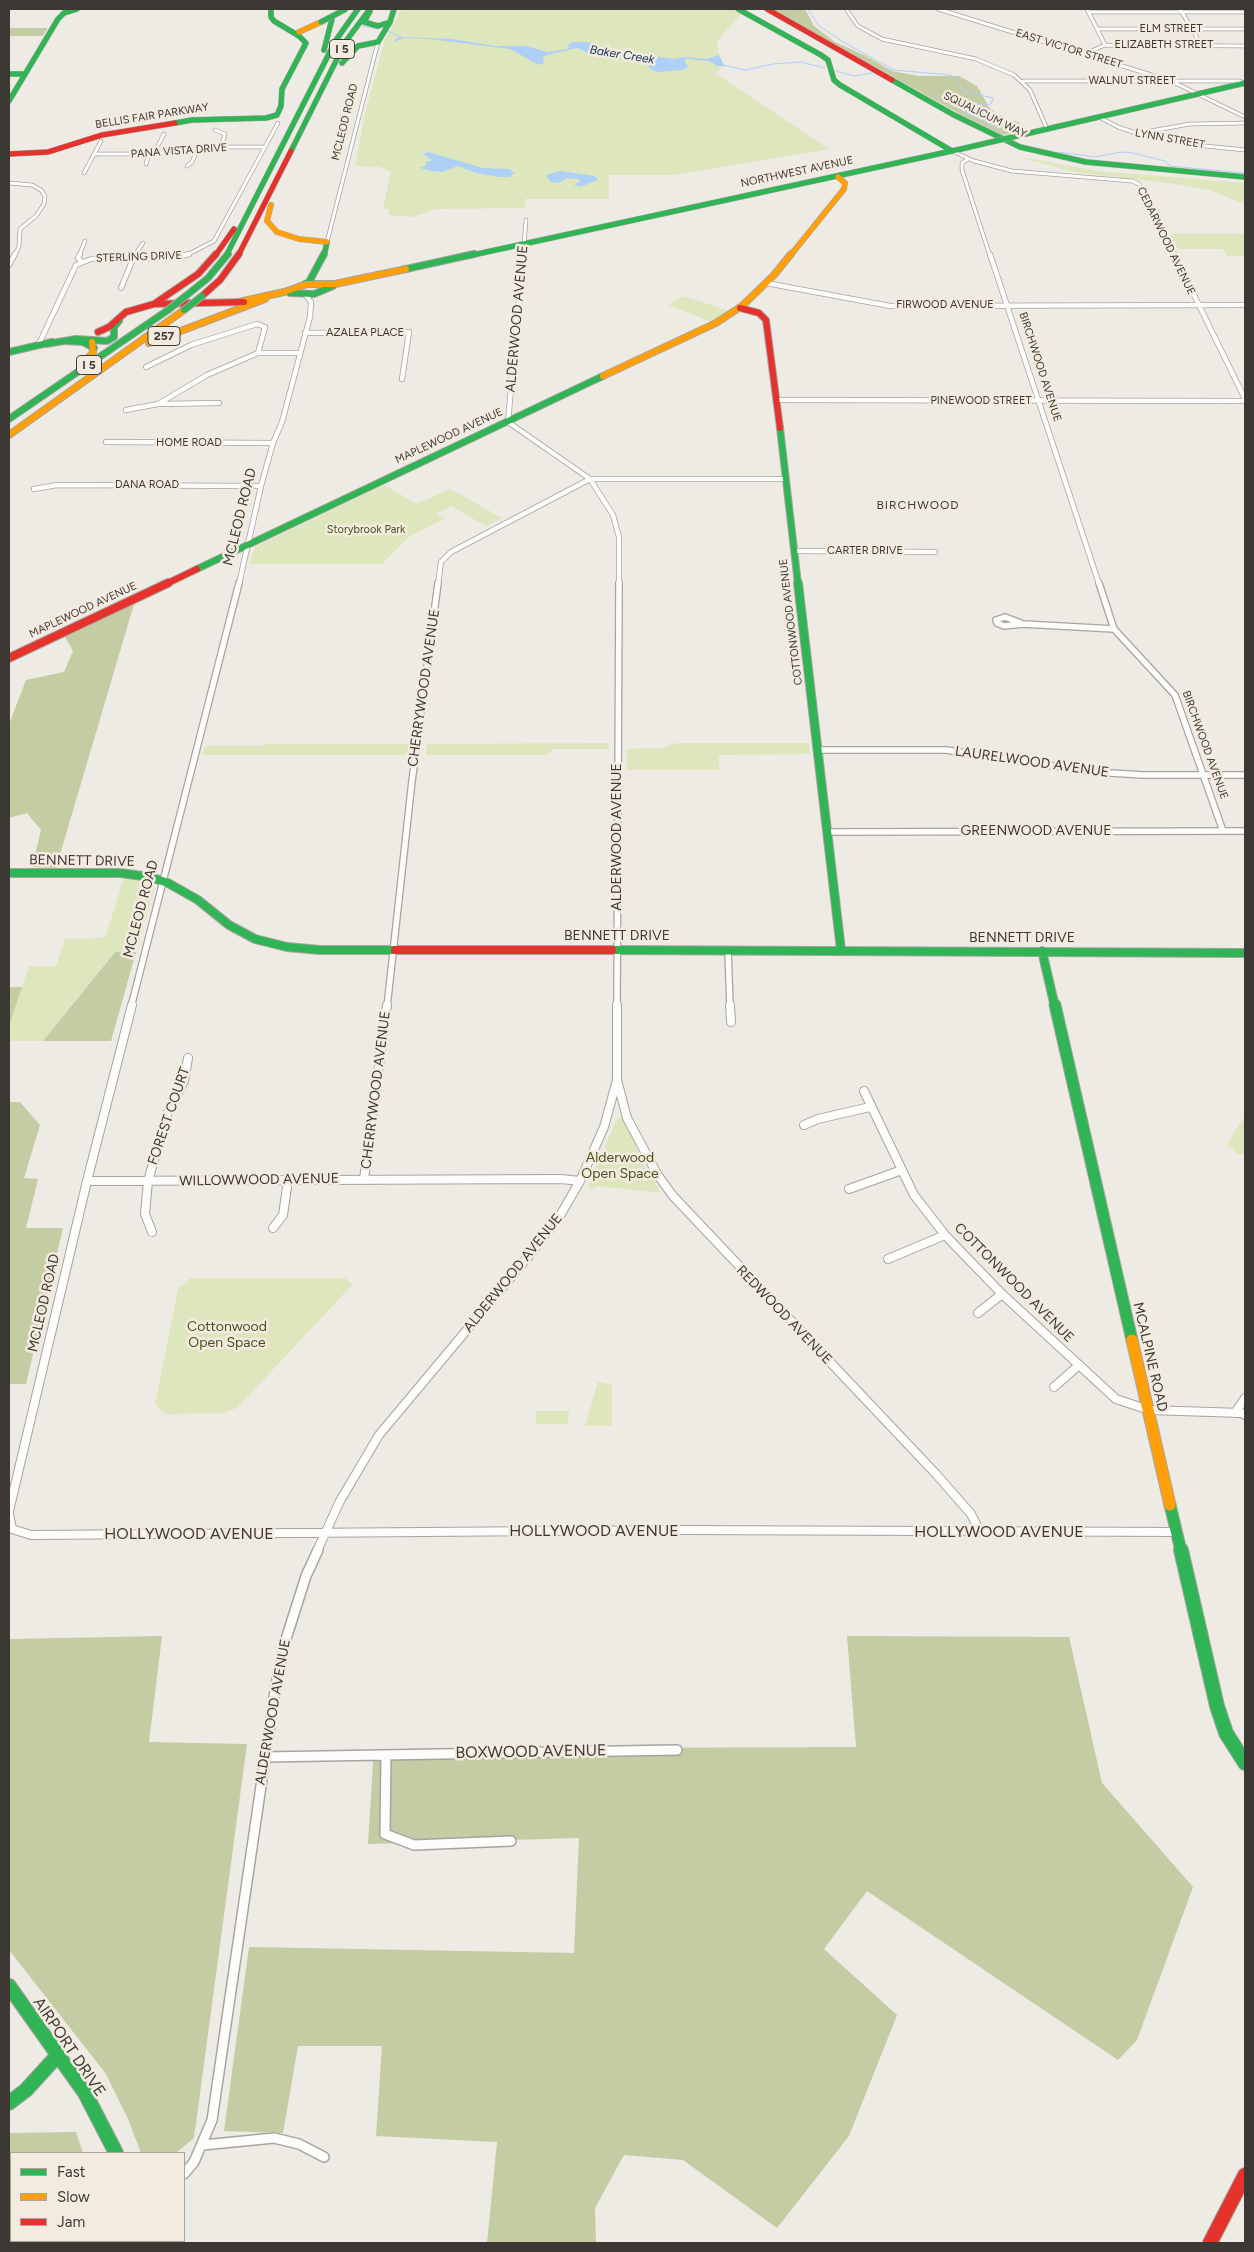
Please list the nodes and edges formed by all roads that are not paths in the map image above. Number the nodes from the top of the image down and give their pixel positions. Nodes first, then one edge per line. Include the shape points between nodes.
1 (77, 9) edge
2 (271, 9) edge
3 (278, 9) edge
4 (346, 9) edge
5 (358, 9) edge
6 (370, 9) edge
7 (394, 9) edge
8 (738, 9) edge
9 (767, 9) edge
10 (846, 9) edge
11 (938, 9) edge
12 (1088, 10) edge
13 (1181, 10) edge
14 (1245, 12) edge
15 (329, 16) edge
16 (390, 22) junction
17 (1097, 28) junction
18 (1192, 29) junction
19 (1245, 29) edge
20 (298, 31) junction
21 (378, 42) junction
22 (1105, 45) junction
23 (1202, 46) junction
24 (1245, 46) edge
25 (1085, 54) junction
26 (9, 74) edge
27 (25, 74) junction
28 (1023, 81) junction
29 (1171, 81) junction
30 (1243, 82) edge
31 (320, 94) junction
32 (1197, 94) junction
33 (9, 101) edge
34 (303, 104) junction
35 (1099, 117) junction
36 (1245, 117) edge
37 (278, 123) dead end
38 (1245, 123) edge
39 (1047, 129) junction
40 (214, 130) dead end
41 (164, 134) dead end
42 (1136, 134) junction
43 (100, 141) dead end
44 (221, 147) junction
45 (265, 148) junction
46 (197, 150) junction
47 (956, 150) junction
48 (1245, 150) edge
49 (9, 154) edge
50 (94, 154) junction
51 (149, 154) junction
52 (968, 159) junction
53 (146, 164) dead end
54 (187, 166) dead end
55 (282, 171) junction
56 (84, 172) dead end
57 (838, 177) junction
58 (1245, 178) edge
59 (9, 184) edge
60 (258, 192) junction
61 (526, 220) dead end
62 (85, 241) dead end
63 (327, 242) junction
64 (143, 243) dead end
65 (524, 243) junction
66 (132, 259) junction
67 (82, 262) junction
68 (9, 265) edge
69 (314, 273) junction
70 (766, 283) junction
71 (121, 288) dead end
72 (320, 288) junction
73 (303, 290) junction
74 (265, 299) junction
75 (239, 302) junction
76 (154, 304) junction
77 (1007, 305) junction
78 (1198, 305) junction
79 (1245, 305) edge
80 (171, 306) junction
81 (740, 308) junction
82 (310, 317) junction
83 (305, 333) junction
84 (94, 339) junction
85 (42, 345) junction
86 (9, 352) edge
87 (258, 353) junction
88 (300, 353) junction
89 (146, 367) dead end
90 (402, 379) dead end
91 (77, 387) junction
92 (776, 400) junction
93 (1245, 400) edge
94 (1038, 401) junction
95 (219, 403) dead end
96 (158, 404) junction
97 (126, 410) dead end
98 (9, 418) edge
99 (508, 422) junction
100 (9, 435) edge
101 (106, 442) dead end
102 (273, 443) junction
103 (590, 479) junction
104 (787, 479) junction
105 (261, 486) junction
106 (34, 489) dead end
107 (249, 545) junction
108 (795, 551) junction
109 (935, 552) dead end
110 (1023, 624) dead end
111 (1114, 629) junction
112 (9, 658) edge
113 (818, 750) junction
114 (1203, 775) junction
115 (1245, 775) edge
116 (1223, 831) junction
117 (1245, 831) edge
118 (827, 832) junction
119 (9, 873) edge
120 (164, 882) junction
121 (618, 949) junction
122 (394, 950) junction
123 (728, 950) junction
124 (841, 950) junction
125 (1042, 952) junction
126 (1245, 953) edge
127 (731, 1022) dead end
128 (188, 1058) dead end
129 (617, 1080) junction
130 (864, 1090) dead end
131 (870, 1107) junction
132 (804, 1125) dead end
133 (902, 1170) junction
134 (364, 1179) junction
135 (288, 1180) junction
136 (87, 1181) junction
137 (148, 1181) junction
138 (580, 1181) junction
139 (849, 1189) dead end
140 (272, 1228) dead end
141 (152, 1232) dead end
142 (945, 1235) junction
143 (888, 1259) dead end
144 (1002, 1294) junction
145 (978, 1313) dead end
146 (1079, 1365) junction
147 (1054, 1387) dead end
148 (1245, 1398) edge
149 (1148, 1410) junction
150 (1235, 1413) junction
151 (1245, 1415) edge
152 (9, 1512) edge
153 (12, 1529) joint
154 (980, 1532) junction
155 (1177, 1532) junction
156 (324, 1533) junction
157 (677, 1750) dead end
158 (386, 1756) junction
159 (264, 1757) junction
160 (1245, 1763) edge
161 (510, 1841) dead end
162 (9, 1986) edge
163 (58, 2055) junction
164 (9, 2103) edge
165 (203, 2145) junction
166 (116, 2152) edge
167 (324, 2157) dead end
168 (185, 2173) edge
169 (1245, 2175) edge
170 (1210, 2243) edge

1 - 27 main road via 60,16
2 - 20 main road via 274,21
3 - 20 main road, BELLIS FAIR PARKWAY via 279,18
4 - 15 main road, bridge
5 - 34 main road, I 5 via 341,31
6 - 16 main road via 365,24 378,26
6 - 31 main road, I 5 via 352,32
7 - 16 main road, MCLEOD ROAD
8 - 47 main road via 828,60 834,80 840,85
9 - 58 main road, SQUALICUM WAY via 954,115 1020,147 1086,162
10 - 28 street via 854,22 875,36 976,59 1004,69
11 - 25 street, EAST VICTOR STREET
12 - 13 street
12 - 17 street
13 - 14 street
13 - 18 street
15 - 20 main road
15 - 34 main road via 326,45
16 - 21 main road, MCLEOD ROAD
17 - 18 street, ELM STREET
17 - 22 street
18 - 19 street, ELM STREET
18 - 23 street
20 - 49 main road, BELLIS FAIR PARKWAY via 311,43 282,88 279,114 273,118 192,120 102,135 48,152
21 - 31 main road via 365,43 352,50
21 - 63 street, MCLEOD ROAD
22 - 23 street, ELIZABETH STREET
22 - 25 street, ELIZABETH STREET
23 - 24 street, ELIZABETH STREET
25 - 29 street, EAST VICTOR STREET
26 - 27 main road
27 - 33 main road
28 - 29 street, WALNUT STREET
28 - 39 street via 1034,96
29 - 30 street, WALNUT STREET
29 - 32 street, EAST VICTOR STREET
30 - 32 main road, NORTHWEST AVENUE
31 - 55 main road, I 5
32 - 35 main road, NORTHWEST AVENUE
32 - 36 street, EAST VICTOR STREET
34 - 60 main road, I 5
35 - 39 main road, NORTHWEST AVENUE
35 - 42 street, LYNN STREET
37 - 45 street, STERLING DRIVE
38 - 42 street via 1190,124
39 - 47 main road, NORTHWEST AVENUE, bridge
40 - 44 street via 225,134
41 - 51 street via 156,152
42 - 48 street, LYNN STREET
43 - 50 street
44 - 45 street, PANA VISTA DRIVE
44 - 46 street, PANA VISTA DRIVE
45 - 66 street, STERLING DRIVE via 210,245 187,255
46 - 51 street, PANA VISTA DRIVE
46 - 54 street
47 - 52 street
47 - 57 main road, NORTHWEST AVENUE
50 - 51 street, PANA VISTA DRIVE
50 - 56 street
51 - 53 street
52 - 77 street, BIRCHWOOD AVENUE via 962,163 962,170
52 - 78 street, CEDARWOOD AVENUE via 1012,171 1140,184
55 - 63 main road via 268,214 268,224 277,232 293,238
55 - 91 main road, I 5, bridge via 239,254 220,280
57 - 65 main road, NORTHWEST AVENUE
57 - 70 main road, MAPLEWOOD AVENUE via 846,183 844,189
59 - 68 street via 32,185 45,196 36,216 20,229 19,247
60 - 76 main road via 204,268
60 - 80 main road, I 5, bridge via 228,254 208,278
61 - 65 street, ALDERWOOD AVENUE
62 - 67 street via 78,258
63 - 69 main road, MCLEOD ROAD
64 - 66 street
65 - 72 main road, NORTHWEST AVENUE
65 - 99 street, ALDERWOOD AVENUE
66 - 67 street, STERLING DRIVE
66 - 71 street
67 - 85 street, STERLING DRIVE via 76,265
69 - 72 main road
69 - 73 main road, MCLEOD ROAD
70 - 77 street, FIRWOOD AVENUE via 890,306
70 - 81 main road, MAPLEWOOD AVENUE
72 - 73 main road, NORTHWEST AVENUE
72 - 82 street, MCLEOD ROAD
73 - 74 main road
73 - 75 main road
73 - 82 street, MCLEOD ROAD via 311,302
74 - 75 main road
74 - 91 main road, 257 via 168,334
75 - 80 main road
76 - 80 main road
76 - 84 main road via 126,312
77 - 78 street, FIRWOOD AVENUE
77 - 94 street, BIRCHWOOD AVENUE
78 - 79 street, FIRWOOD AVENUE
78 - 93 street, CEDARWOOD AVENUE
80 - 84 main road via 133,312 118,321 113,338 107,341
80 - 98 main road, I 5
81 - 92 main road, COTTONWOOD AVENUE via 759,313 766,320
81 - 99 main road, MAPLEWOOD AVENUE via 704,330
82 - 83 street, MCLEOD ROAD
83 - 88 street, MCLEOD ROAD
83 - 90 street, AZALEA PLACE via 409,332
84 - 85 main road
84 - 85 main road
84 - 98 main road via 89,358
85 - 86 main road
87 - 88 street
87 - 89 street via 265,327 256,324 191,345
87 - 96 street via 207,375
88 - 102 street, MCLEOD ROAD via 282,422
91 - 100 main road, I 5
92 - 94 street, PINEWOOD STREET
92 - 104 main road, COTTONWOOD AVENUE
93 - 94 street, PINEWOOD STREET
94 - 111 street, BIRCHWOOD AVENUE
95 - 96 street
96 - 97 street
99 - 103 street, ALDERWOOD AVENUE
99 - 107 main road, MAPLEWOOD AVENUE
101 - 102 street, HOME ROAD
102 - 105 street, MCLEOD ROAD
103 - 104 street, CHERRYWOOD AVENUE
103 - 121 street, ALDERWOOD AVENUE via 613,515 619,537
103 - 122 street, CHERRYWOOD AVENUE via 451,552 441,562
104 - 108 main road, COTTONWOOD AVENUE
105 - 106 street, DANA ROAD via 57,485
105 - 107 street, MCLEOD ROAD
107 - 112 main road, MAPLEWOOD AVENUE
107 - 120 street, MCLEOD ROAD
108 - 109 street, CARTER DRIVE
108 - 113 main road, COTTONWOOD AVENUE
110 - 111 street
111 - 114 street, BIRCHWOOD AVENUE via 1175,695
113 - 114 street, LAURELWOOD AVENUE via 946,750 1094,772
113 - 118 main road, COTTONWOOD AVENUE
114 - 115 street, LAURELWOOD AVENUE
114 - 116 street, BIRCHWOOD AVENUE
116 - 117 street, GREENWOOD AVENUE
116 - 118 street, GREENWOOD AVENUE
118 - 124 main road, COTTONWOOD AVENUE
119 - 120 main road, BENNETT DRIVE via 120,873
120 - 122 main road, BENNETT DRIVE via 198,900 229,926 255,939 287,947 320,950
120 - 136 street, MCLEOD ROAD via 137,976
121 - 122 main road, BENNETT DRIVE
121 - 123 main road, BENNETT DRIVE
121 - 129 street, ALDERWOOD AVENUE
122 - 134 street, CHERRYWOOD AVENUE
123 - 124 main road, BENNETT DRIVE
123 - 127 street
124 - 125 main road, BENNETT DRIVE
125 - 126 main road, BENNETT DRIVE
125 - 149 main road, MCALPINE ROAD
128 - 137 street, FOREST COURT via 184,1081 167,1114
129 - 138 street, ALDERWOOD AVENUE via 604,1127
129 - 154 street, REDWOOD AVENUE via 627,1118 656,1174 673,1196 936,1474 971,1514
130 - 131 street, COTTONWOOD AVENUE
131 - 132 street
131 - 133 street, COTTONWOOD AVENUE
133 - 139 street
133 - 142 street, COTTONWOOD AVENUE via 914,1195
134 - 135 street, WILLOWWOOD AVENUE
134 - 138 street, WILLOWWOOD AVENUE
135 - 137 street, WILLOWWOOD AVENUE
135 - 140 street via 283,1215
136 - 137 street, WILLOWWOOD AVENUE
136 - 152 street, MCLEOD ROAD
137 - 141 street, FOREST COURT via 145,1214
138 - 156 street, ALDERWOOD AVENUE via 561,1214 532,1252 385,1428 359,1466
142 - 143 street
142 - 144 street, COTTONWOOD AVENUE
144 - 145 street
144 - 146 street, COTTONWOOD AVENUE
146 - 147 street
146 - 149 street, COTTONWOOD AVENUE via 1116,1399
148 - 150 street
149 - 150 street, COTTONWOOD AVENUE
149 - 155 main road, MCALPINE ROAD
150 - 151 street, COTTONWOOD AVENUE
152 - 153 street, MCLEOD ROAD
153 - 156 street, HOLLYWOOD AVENUE via 31,1535
154 - 155 street, HOLLYWOOD AVENUE
154 - 156 street, HOLLYWOOD AVENUE
155 - 160 main road, MCALPINE ROAD via 1217,1706 1226,1734
156 - 159 street, ALDERWOOD AVENUE via 286,1638
157 - 158 street, BOXWOOD AVENUE
158 - 159 street, BOXWOOD AVENUE
158 - 161 street via 385,1834 414,1846
159 - 165 street, ALDERWOOD AVENUE via 217,2098
162 - 163 main road, AIRPORT DRIVE
163 - 164 main road via 26,2090
163 - 166 main road, AIRPORT DRIVE via 86,2093
165 - 167 street via 274,2138 299,2144
165 - 168 street, ALDERWOOD AVENUE
169 - 170 main road

